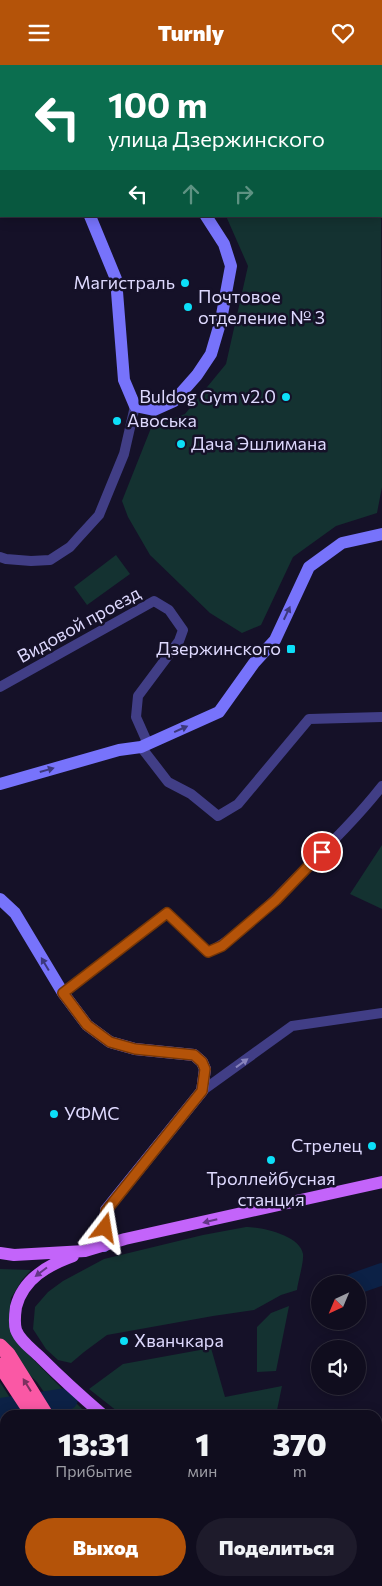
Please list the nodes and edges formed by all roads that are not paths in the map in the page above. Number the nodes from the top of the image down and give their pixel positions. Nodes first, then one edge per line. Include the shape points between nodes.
1 (90, 217) edge
2 (207, 217) edge
3 (135, 406) junction
4 (382, 534) edge
5 (0, 557) edge
6 (0, 687) edge
7 (382, 717) edge
8 (144, 746) junction
9 (0, 784) edge
10 (382, 786) edge
11 (0, 899) edge
12 (63, 993) junction
13 (382, 1013) edge
14 (202, 1091) junction
15 (382, 1182) edge
16 (104, 1246) junction
17 (85, 1251) junction
18 (0, 1253) edge
19 (3, 1355) edge
20 (86, 1401) junction
21 (30, 1410) edge
22 (42, 1410) edge
23 (90, 1410) edge
24 (97, 1410) edge

1 - 3 street via 116,279 124,379
2 - 3 street via 224,245 231,266 211,354 174,401 154,410
3 - 5 street via 124,454 99,515 84,532 70,547 50,559 32,561
8 -> 4 street via 218,713 275,640 309,567 342,543
6 - 8 street, Видовой проезд via 154,601 170,610 183,630 179,641 138,696 136,717
7 - 8 street via 309,719 238,804 218,816 191,794 168,782
9 -> 8 street via 119,750
10 - 12 street via 276,900 222,946 208,952 167,913
12 -> 11 street via 15,913
12 - 14 street via 87,1025 110,1042 135,1049 194,1055 205,1069
14 -> 13 street via 292,1026
14 - 16 street via 106,1211
15 -> 16 main road
16 - 17 main road
17 - 18 main road
17 -> 20 main road via 38,1273 25,1287 15,1316 16,1330 27,1345
19 - 21 highway
22 -> 19 highway
20 - 23 main road
20 - 24 main road

